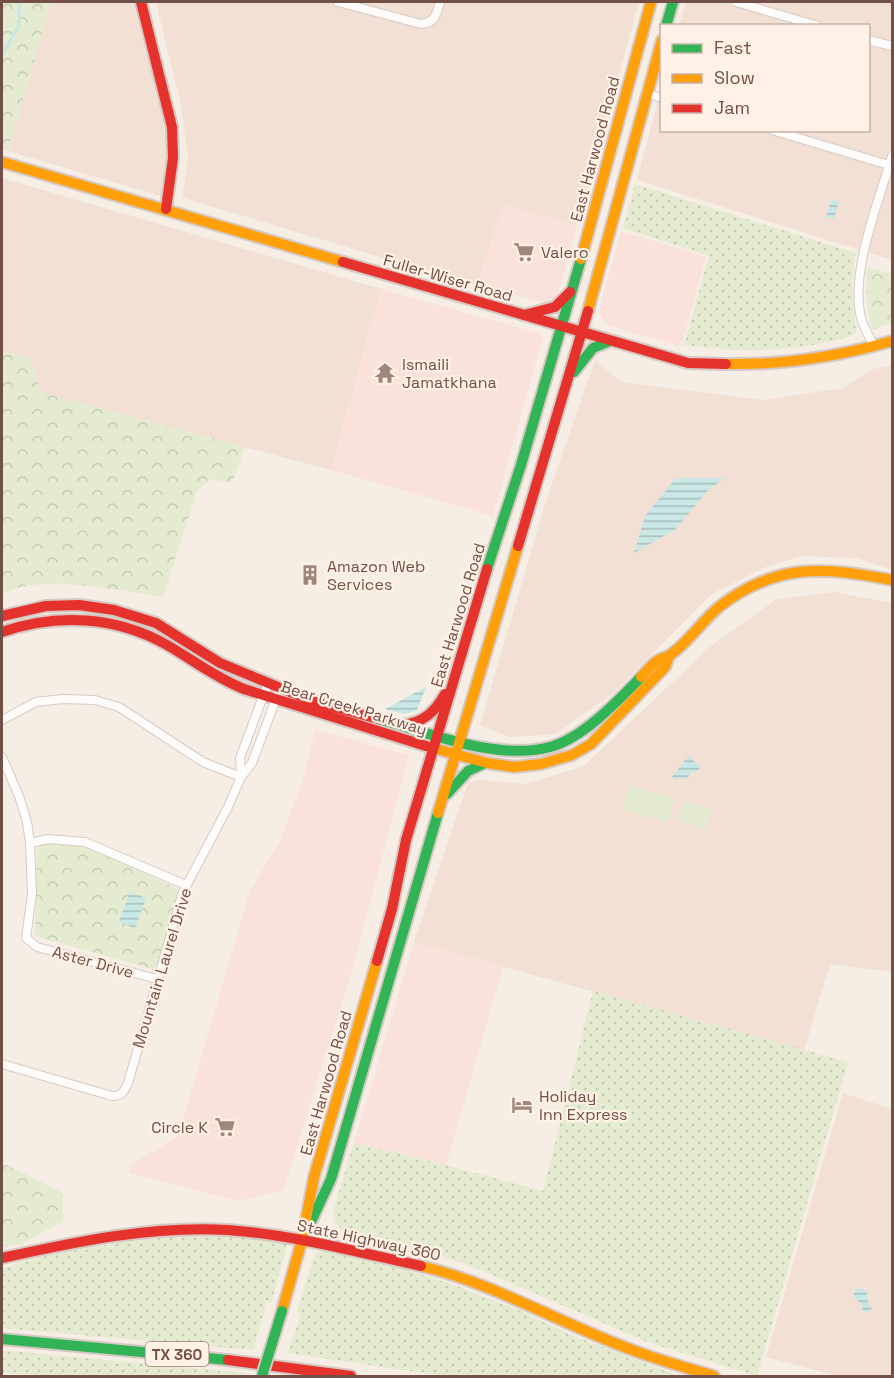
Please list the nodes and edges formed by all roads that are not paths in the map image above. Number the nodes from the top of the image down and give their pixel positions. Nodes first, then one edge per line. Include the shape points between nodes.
1 (141, 2) edge
2 (338, 2) edge
3 (440, 2) edge
4 (651, 2) edge
5 (673, 2) edge
6 (736, 2) edge
7 (667, 24) edge
8 (811, 24) edge
9 (870, 40) edge
10 (892, 46) edge
11 (660, 47) edge
12 (646, 93) junction
13 (660, 97) edge
14 (779, 132) edge
15 (892, 156) edge
16 (2, 162) edge
17 (891, 166) edge
18 (166, 209) junction
19 (572, 289) junction
20 (522, 315) junction
21 (562, 327) junction
22 (582, 333) junction
23 (610, 341) junction
24 (892, 341) edge
25 (874, 346) junction
26 (568, 379) junction
27 (521, 465) junction
28 (541, 472) junction
29 (892, 580) edge
30 (2, 616) edge
31 (2, 632) edge
32 (669, 656) junction
33 (459, 661) junction
34 (268, 683) junction
35 (279, 688) junction
36 (263, 696) junction
37 (275, 700) junction
38 (2, 720) edge
39 (397, 725) junction
40 (437, 736) junction
41 (460, 742) junction
42 (433, 749) junction
43 (455, 755) junction
44 (2, 757) edge
45 (487, 763) junction
46 (241, 777) junction
47 (442, 801) junction
48 (30, 843) junction
49 (186, 885) junction
50 (157, 979) junction
51 (364, 1004) junction
52 (381, 1009) junction
53 (2, 1064) edge
54 (302, 1240) junction
55 (2, 1258) edge
56 (2, 1340) edge
57 (262, 1377) edge
58 (351, 1377) edge
59 (714, 1377) edge

1 - 18 main road via 172,127 174,168
2 - 3 street via 421,24 431,21
4 - 19 main road, East Harwood Road
5 - 7 main road
6 - 8 street
9 - 10 street
11 - 12 main road, East Harwood Road
12 - 13 street
12 - 22 main road, East Harwood Road
14 - 17 street
15 - 17 street
16 - 18 main road, Fuller-Wiser Road
17 - 25 street via 858,285 862,322
18 - 20 main road, Fuller-Wiser Road
19 - 20 main road via 555,307
19 - 21 main road, East Harwood Road
20 - 21 main road, Fuller-Wiser Road
21 - 22 main road, Fuller-Wiser Road
21 - 27 main road, East Harwood Road
22 - 23 main road, Fuller-Wiser Road
22 - 26 main road, East Harwood Road
23 - 25 main road, Fuller-Wiser Road via 688,363 722,365 801,362
23 - 26 main road via 590,351
24 - 25 main road, Fuller-Wiser Road
26 - 28 main road, East Harwood Road
27 - 28 main road
27 - 33 main road, East Harwood Road
28 - 41 main road, East Harwood Road
29 - 32 main road, Bear Creek Parkway via 847,571 802,570 765,580 718,608
30 - 34 main road, Bear Creek Parkway via 46,606 114,610 156,623 220,663
31 - 36 main road, Bear Creek Parkway via 58,619 129,628 165,644 232,684
32 - 41 main road, Bear Creek Parkway via 658,660 623,696 568,740 550,747 517,751
32 - 45 main road, Bear Creek Parkway via 665,667 591,744 572,755 541,764 514,767
33 - 39 main road via 434,712 415,724
33 - 40 main road, East Harwood Road
34 - 35 main road, Bear Creek Parkway
34 - 36 street, Mountain Laurel Drive
35 - 37 street, Mountain Laurel Drive
35 - 39 main road, Bear Creek Parkway
36 - 37 main road, Bear Creek Parkway
36 - 46 street, Mountain Laurel Drive via 240,758
37 - 42 main road, Bear Creek Parkway
37 - 46 street, Mountain Laurel Drive via 252,763
38 - 46 street via 36,702 94,700 119,707 203,762
39 - 40 main road, Bear Creek Parkway
40 - 41 main road, Bear Creek Parkway
40 - 42 main road, East Harwood Road
41 - 43 main road, East Harwood Road
42 - 43 main road, Bear Creek Parkway
42 - 51 main road, East Harwood Road
43 - 45 main road, Bear Creek Parkway
43 - 47 main road, East Harwood Road
44 - 48 street via 19,796
45 - 47 main road via 465,771
46 - 49 street, Mountain Laurel Drive
47 - 52 main road, East Harwood Road
48 - 49 street via 48,839 85,842
48 - 50 street, Aster Drive via 32,894 26,938 29,942
49 - 50 street, Mountain Laurel Drive
50 - 53 street, Mountain Laurel Drive via 128,1083 119,1096
51 - 52 main road
51 - 54 main road, East Harwood Road via 314,1177
52 - 54 main road, East Harwood Road via 331,1179
54 - 55 main road, State Highway 360 via 227,1230 173,1231 94,1238
54 - 57 main road, East Harwood Road, bridge
54 - 59 main road, State Highway 360 via 449,1273 634,1351
56 - 58 main road, TX 360 via 184,1355

